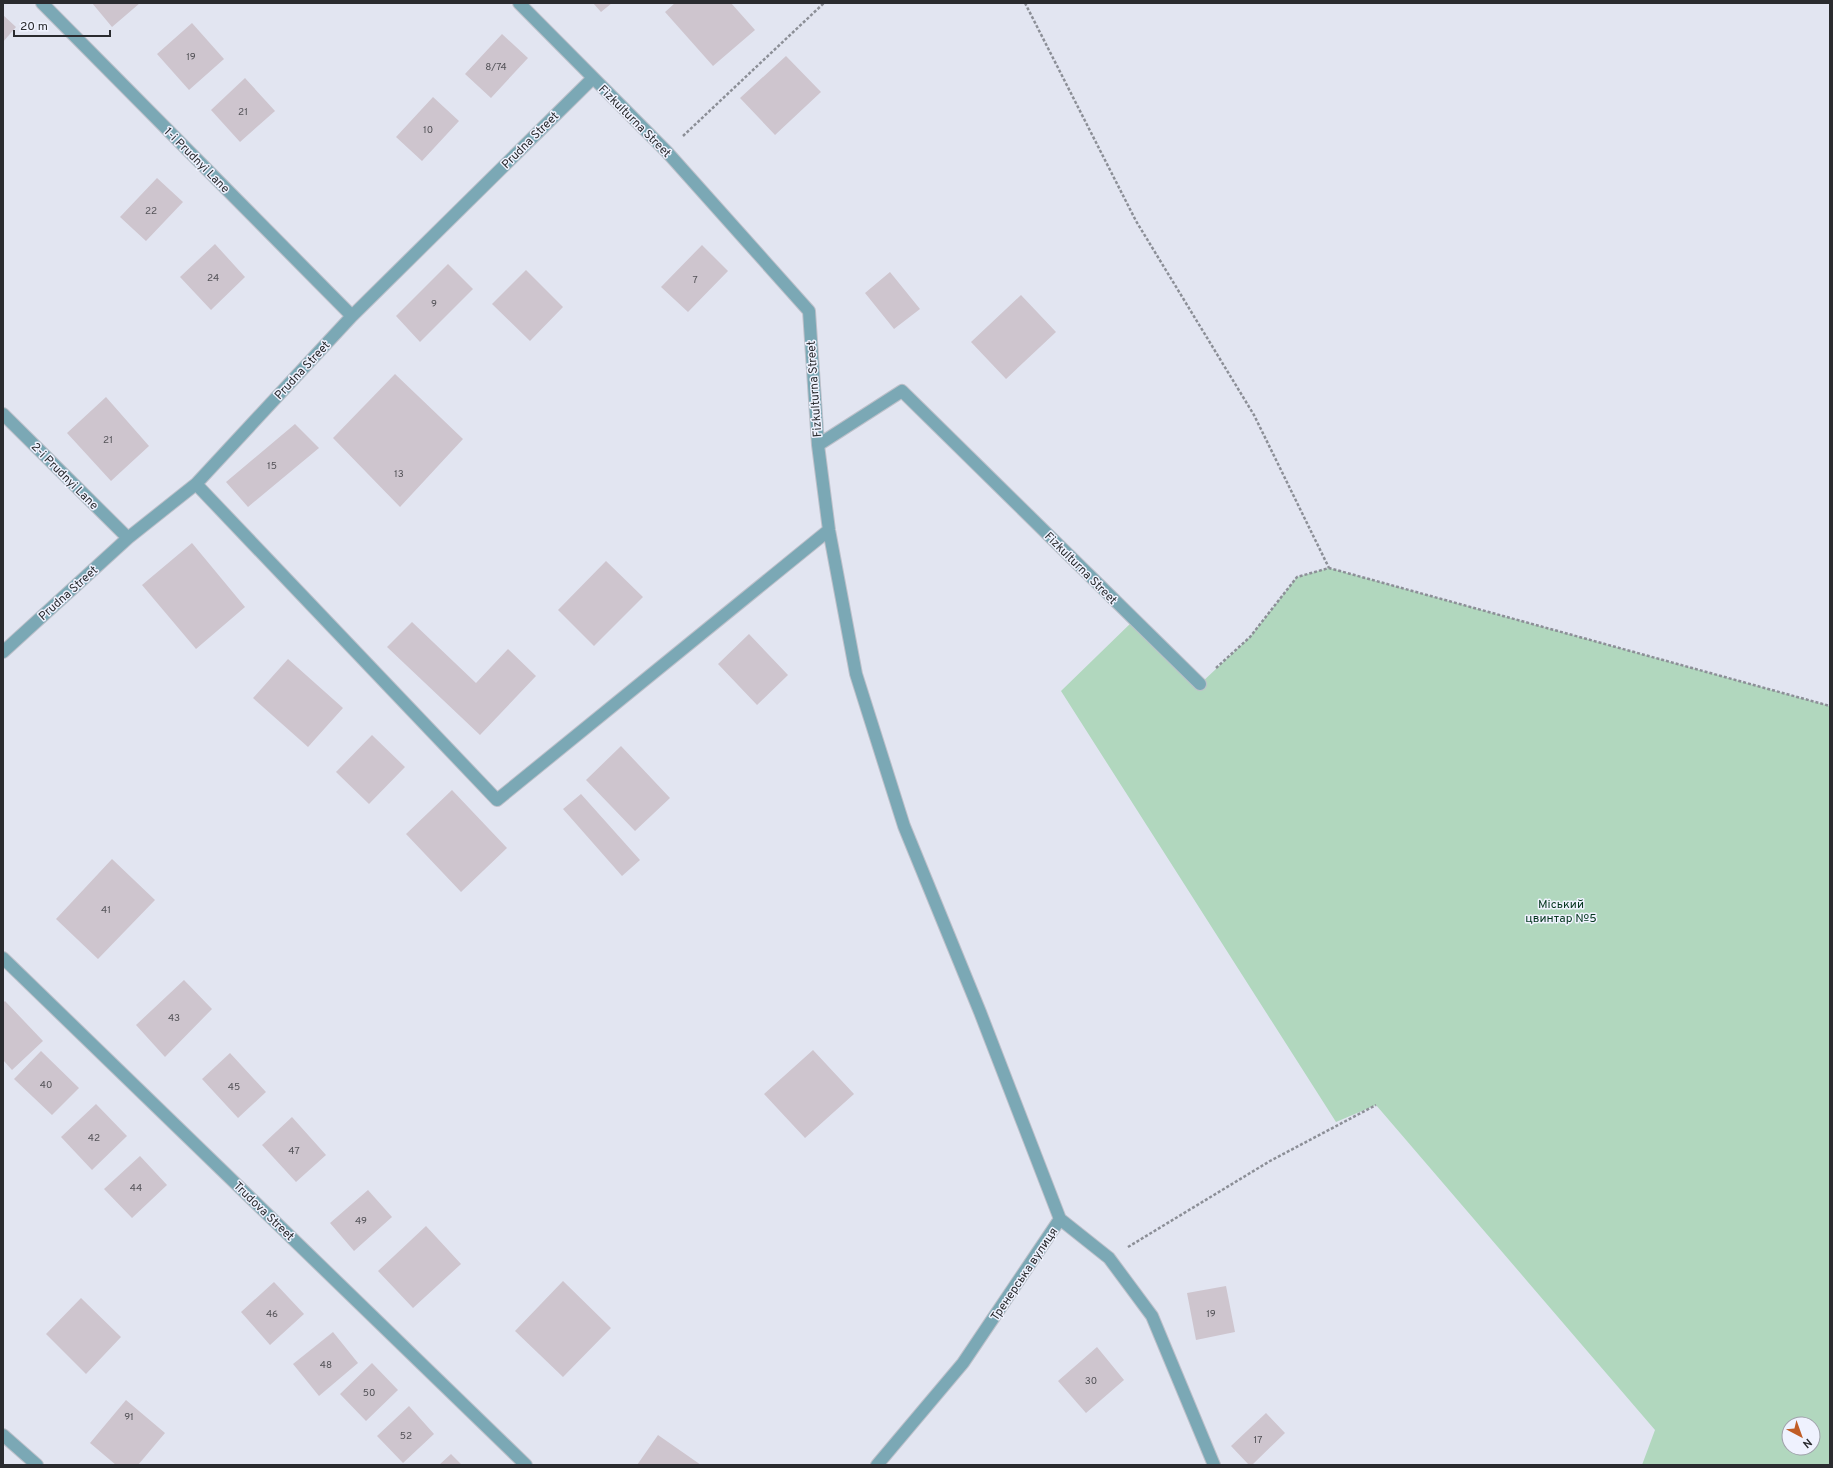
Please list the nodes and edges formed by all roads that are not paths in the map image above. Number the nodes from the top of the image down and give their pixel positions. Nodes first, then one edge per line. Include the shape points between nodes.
1 (42, 3) edge
2 (519, 3) edge
3 (593, 78) junction
4 (352, 316) junction
5 (3, 414) edge
6 (818, 445) junction
7 (196, 484) junction
8 (829, 530) junction
9 (128, 538) junction
10 (3, 652) edge
11 (1200, 684) road end
12 (3, 958) edge
13 (1060, 1219) junction
14 (3, 1435) edge
15 (32, 1463) edge
16 (526, 1465) edge
17 (877, 1465) edge
18 (1214, 1465) edge

1 - 4 street, 1-i Prudnyi Lane
2 - 3 street, Fizkulturna Street
3 - 4 street, Prudna Street
3 - 6 street, Fizkulturna Street via 667,152 809,311
4 - 7 street, Prudna Street
5 - 9 street, 2-i Prudnyi Lane
6 - 8 street
6 - 11 street, Fizkulturna Street via 902,391
7 - 8 street via 497,800
7 - 9 street, Prudna Street
8 - 13 street via 856,674 904,826 980,1012
9 - 10 street, Prudna Street
12 - 16 street, Trudova Street
13 - 17 street, Тренерська вулиця via 963,1364
13 - 18 street, Тренерська вулиця via 1109,1258 1152,1316
14 - 15 street

